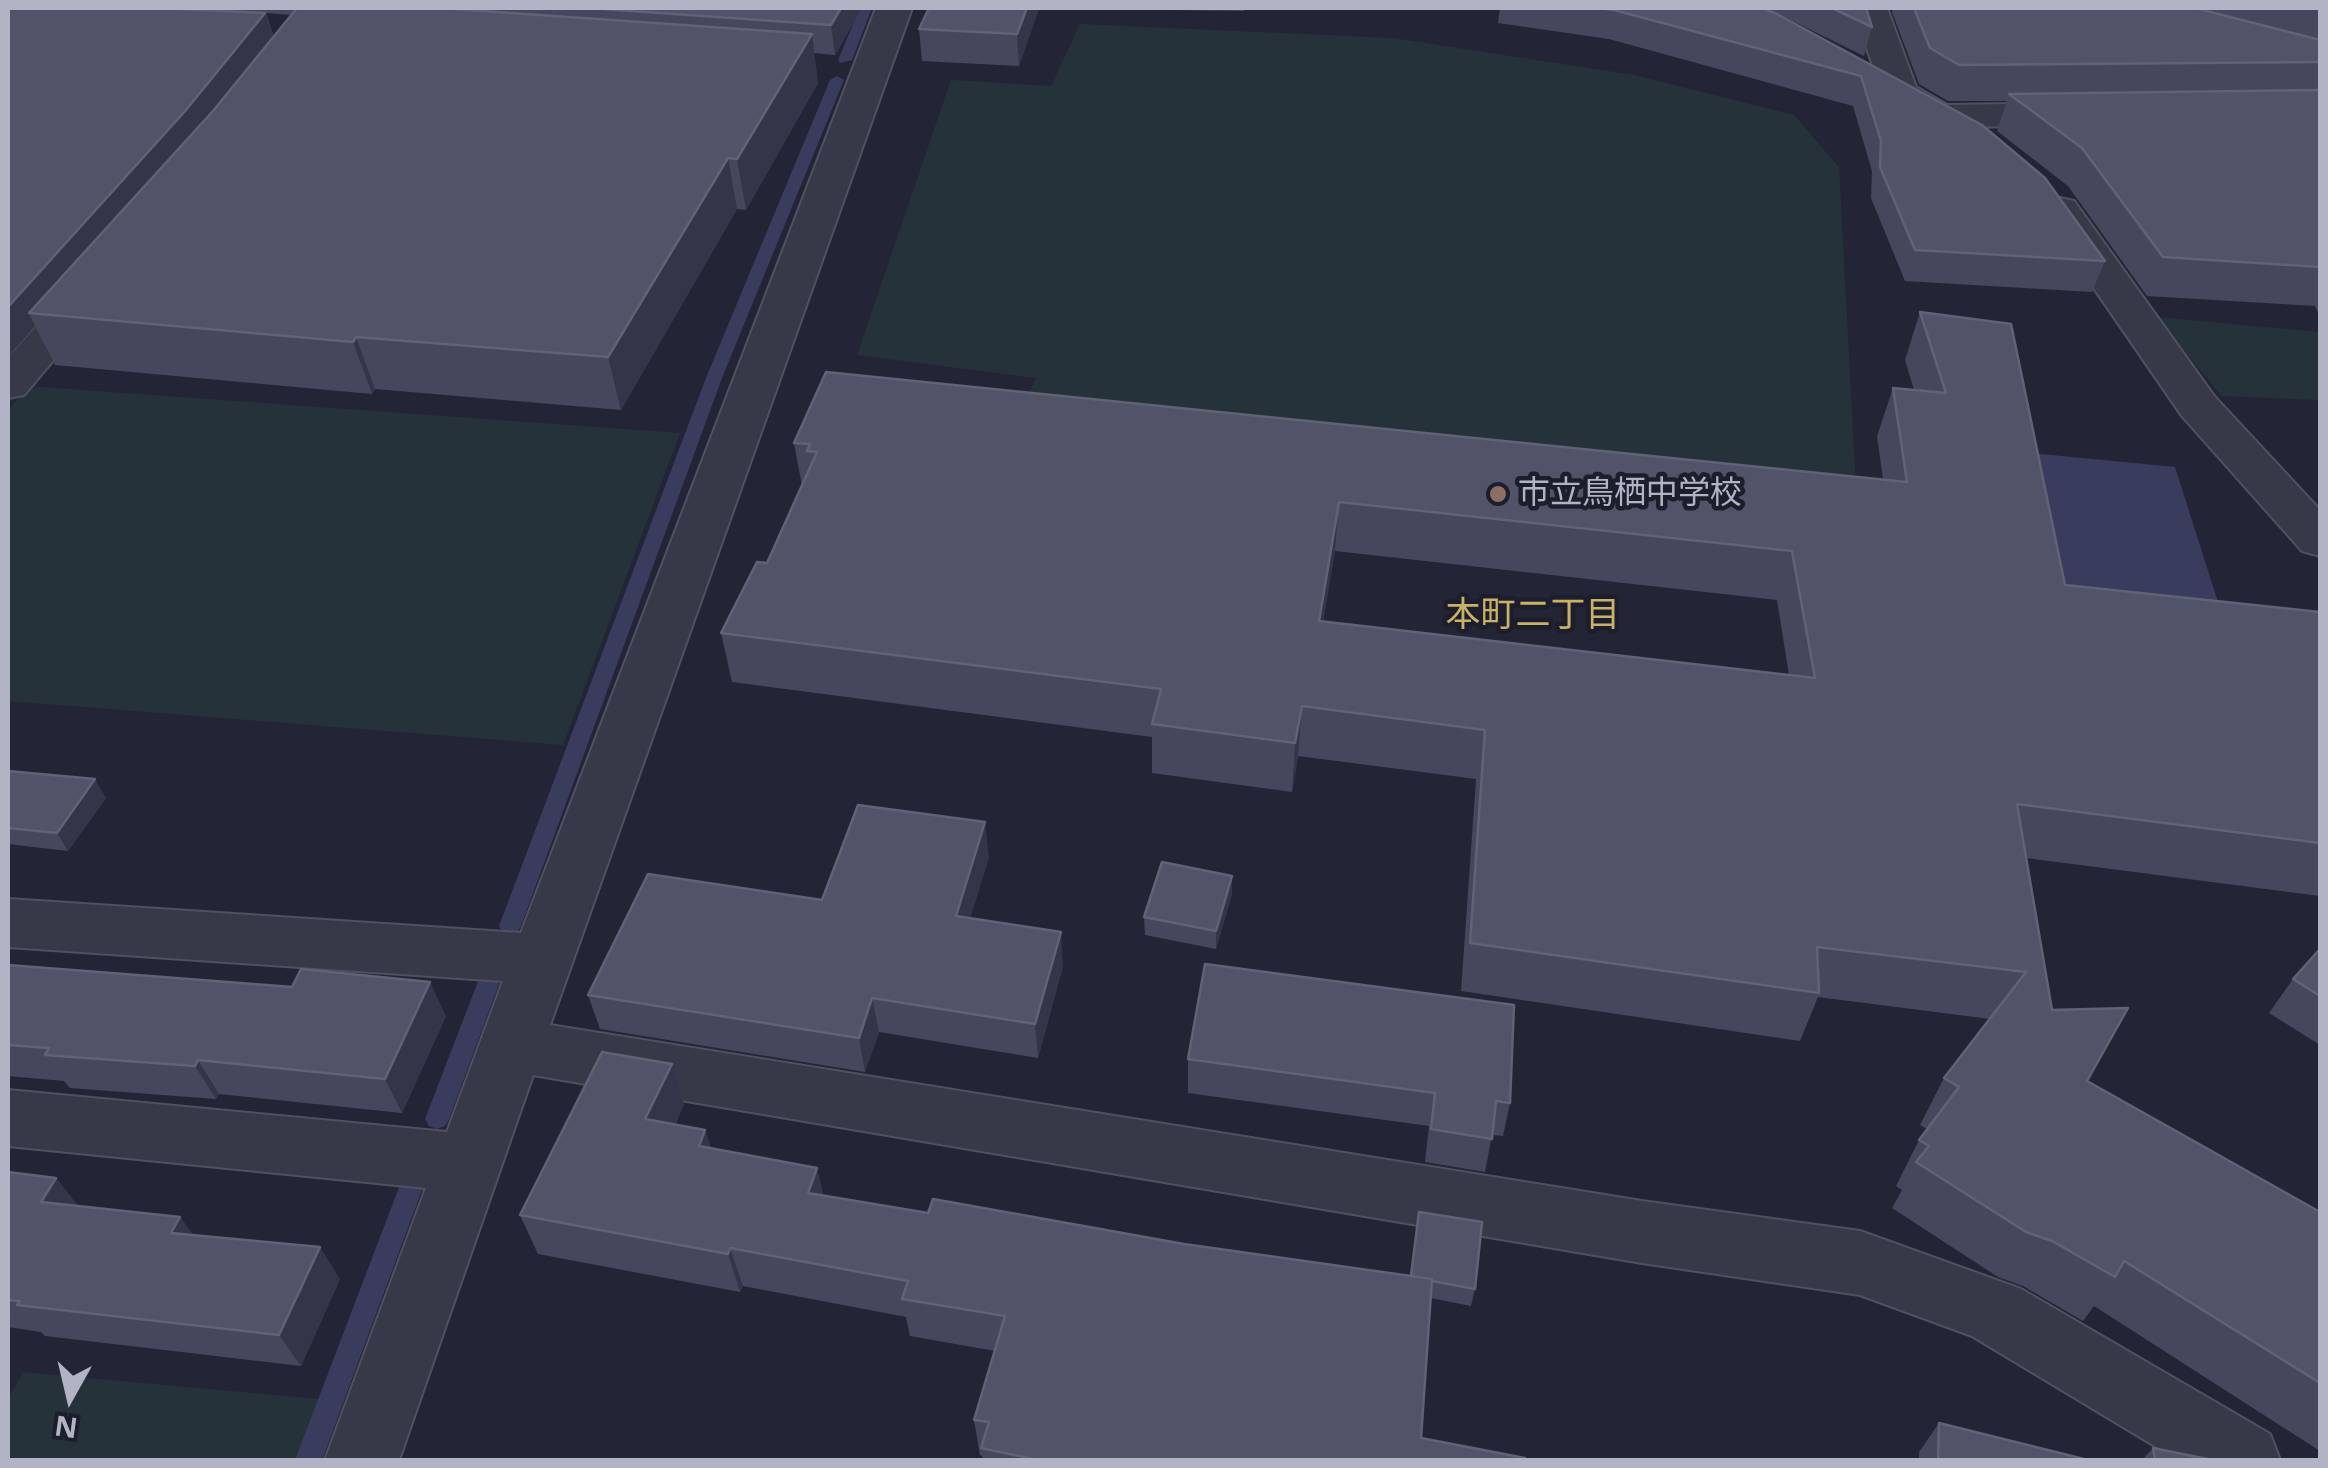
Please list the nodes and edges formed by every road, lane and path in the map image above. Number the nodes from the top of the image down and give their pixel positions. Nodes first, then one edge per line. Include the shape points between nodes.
1 (894, 8) edge
2 (1870, 8) edge
3 (1849, 66) edge
4 (1898, 93) junction
5 (2120, 114) edge
6 (1940, 116) junction
7 (2000, 154) edge
8 (2038, 186) edge
9 (126, 251) edge
10 (8, 385) edge
11 (2320, 540) edge
12 (8, 924) edge
13 (542, 959) junction
14 (513, 1045) junction
15 (8, 1118) edge
16 (471, 1163) junction
17 (362, 1460) edge
18 (2243, 1460) edge

1 - 13 street via 850,70
2 - 4 street
3 - 4 street
4 - 6 street
5 - 6 street
6 - 7 street
8 - 11 street via 2198,406
9 - 10 street
12 - 13 street
13 - 14 street
14 - 16 street
14 - 18 street via 1860,1263 1996,1312
15 - 16 street
16 - 17 street

